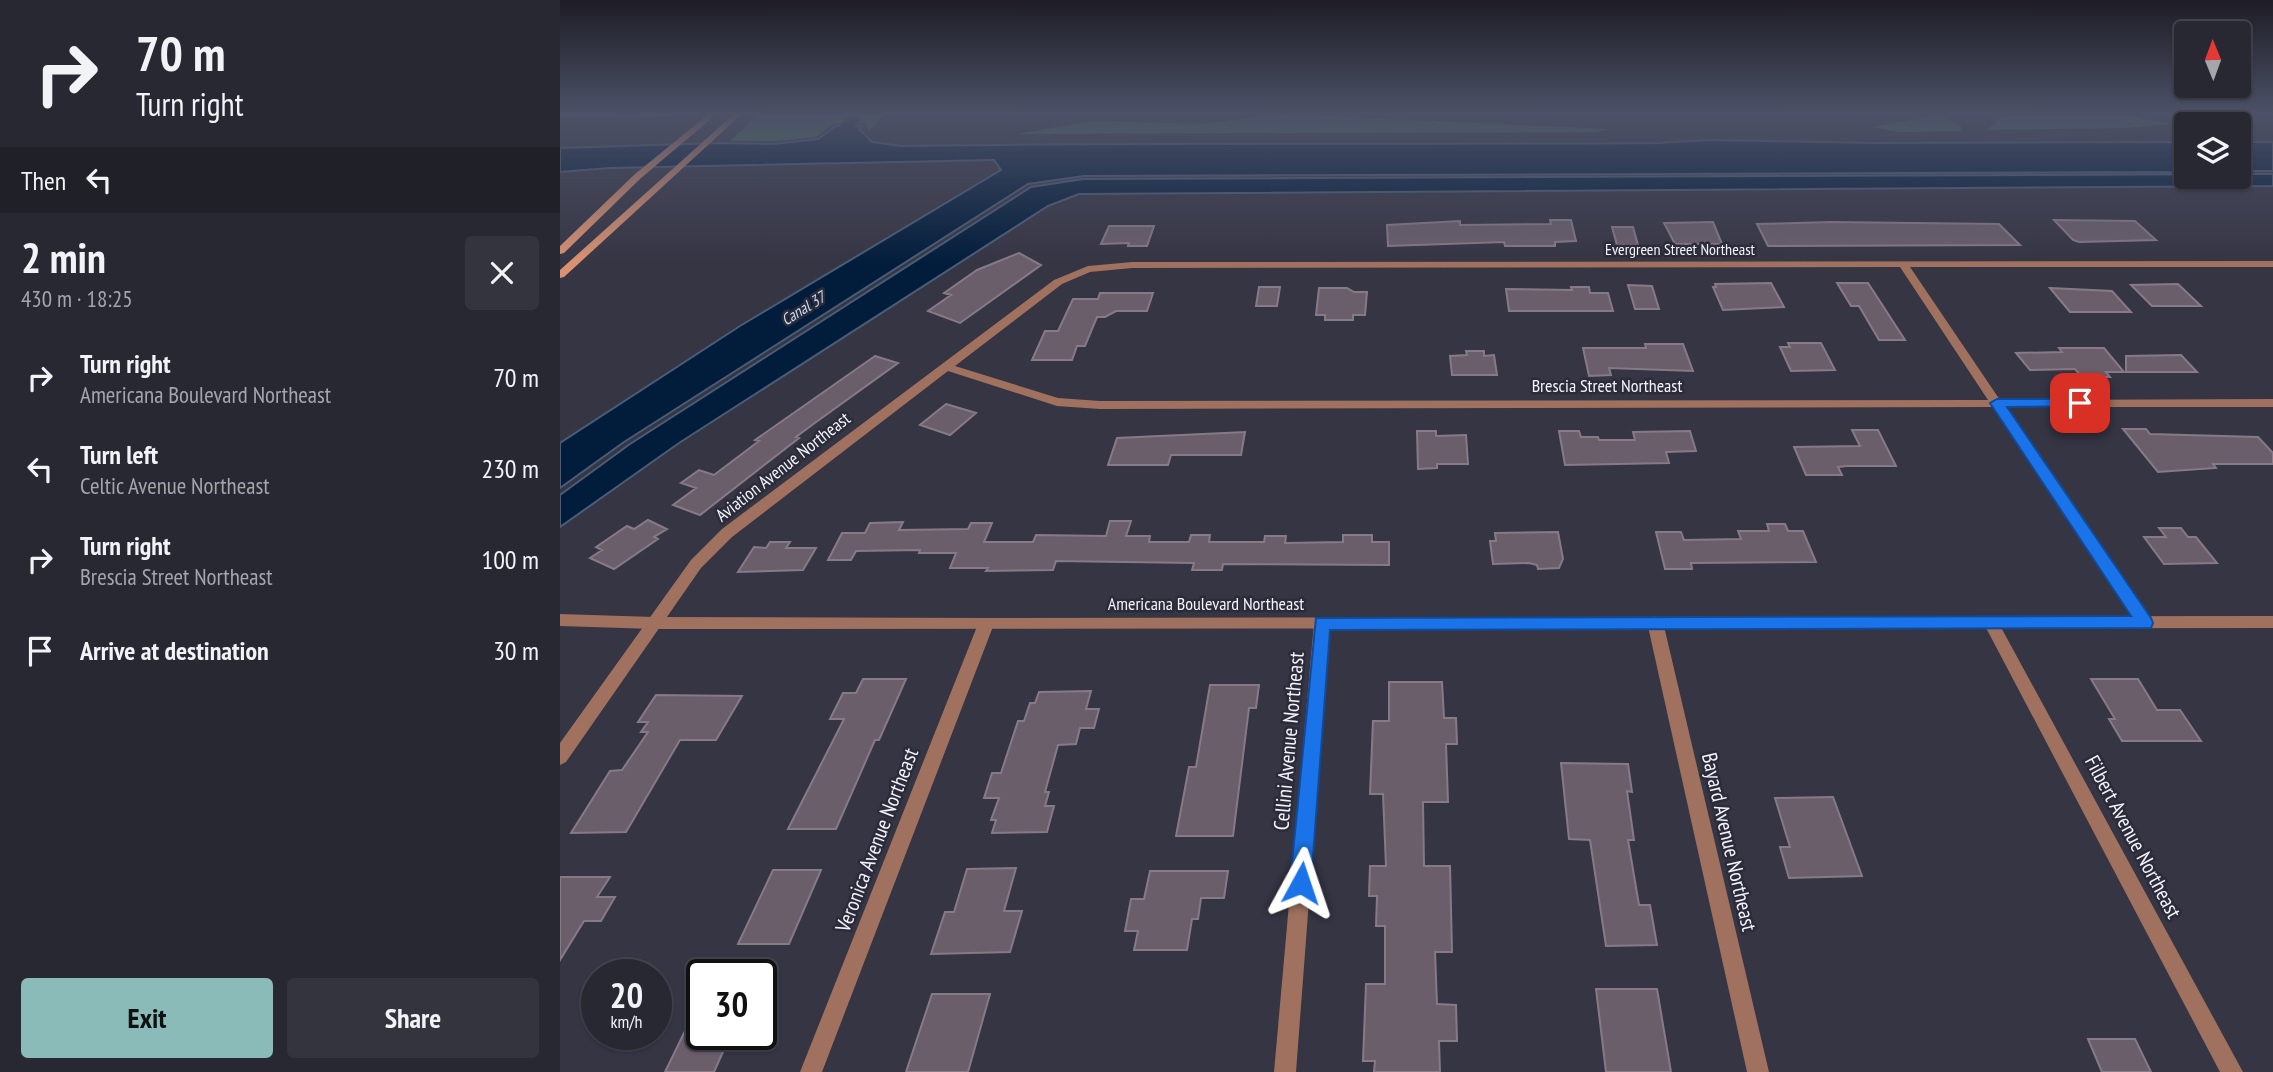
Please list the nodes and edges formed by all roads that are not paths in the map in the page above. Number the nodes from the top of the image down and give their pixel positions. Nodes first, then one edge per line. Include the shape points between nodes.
1 (654, 163) edge
2 (683, 163) edge
3 (560, 251) edge
4 (1902, 264) junction
5 (2273, 264) edge
6 (1088, 269) joint
7 (560, 275) edge
8 (946, 367) junction
9 (1997, 403) junction
10 (2273, 403) edge
11 (560, 620) edge
12 (1655, 622) junction
13 (2273, 622) edge
14 (1322, 623) junction
15 (2144, 623) junction
16 (654, 624) junction
17 (986, 624) junction
18 (1992, 624) junction
19 (560, 757) edge
20 (811, 1072) edge
21 (1285, 1072) edge
22 (1758, 1072) edge
23 (2232, 1072) edge

1 - 3 main road
2 - 7 main road
4 - 5 street, Evergreen Street Northeast
4 - 6 street, Evergreen Street Northeast via 1146,265
4 - 9 street
6 - 8 street, Aviation Avenue Northeast via 1058,282
8 - 9 street, Brescia Street Northeast via 1057,402 1100,405
8 - 16 street, Aviation Avenue Northeast via 727,533 696,565
9 - 10 street, Brescia Street Northeast
9 - 15 street
11 - 16 street, Americana Boulevard Northeast
12 - 14 street, Americana Boulevard Northeast
12 - 18 street, Americana Boulevard Northeast
12 - 22 street, Bayard Avenue Northeast
13 - 15 street, Americana Boulevard Northeast
14 - 17 street, Americana Boulevard Northeast
14 - 21 street, Cellini Avenue Northeast
15 - 18 street, Americana Boulevard Northeast
16 - 17 street, Americana Boulevard Northeast
16 - 19 street, Aviation Avenue Northeast
17 - 20 street, Veronica Avenue Northeast
18 - 23 street, Filbert Avenue Northeast

